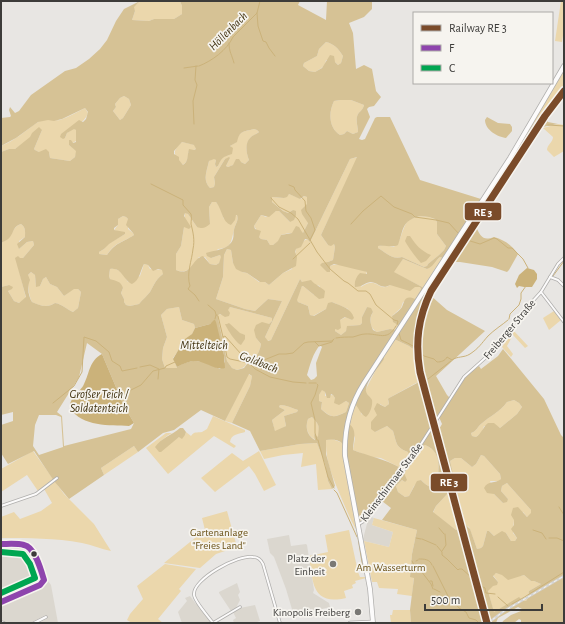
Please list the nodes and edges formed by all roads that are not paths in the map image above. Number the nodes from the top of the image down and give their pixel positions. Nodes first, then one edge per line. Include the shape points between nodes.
1 (564, 66) edge
2 (564, 258) edge
3 (550, 278) junction
4 (564, 286) edge
5 (541, 292) junction
6 (564, 322) edge
7 (450, 398) joint
8 (57, 478) dead end
9 (1, 506) edge
10 (358, 524) junction
11 (28, 591) dead end
12 (1, 602) edge
13 (240, 607) dead end
14 (46, 617) dead end
15 (1, 622) edge
16 (373, 622) edge
17 (4, 623) edge
18 (34, 623) edge
19 (213, 623) edge
20 (280, 623) edge
21 (350, 623) edge

1 - 10 main road via 530,124 364,383 354,403 347,426 345,456
2 - 3 street, Freiberger Straße
3 - 4 street via 558,280
3 - 5 street, Freiberger Straße
5 - 6 street
5 - 7 street, Freiberger Straße via 493,351 464,377
7 - 10 street, Kleinschirmaer Straße via 406,466 374,504 364,521
8 - 9 street via 36,494
10 - 16 main road
11 - 12 street
13 - 19 street
14 - 18 street
15 - 17 street
16 - 21 street
19 - 20 street via 195,599 196,588 220,567 251,556 258,558 263,564

